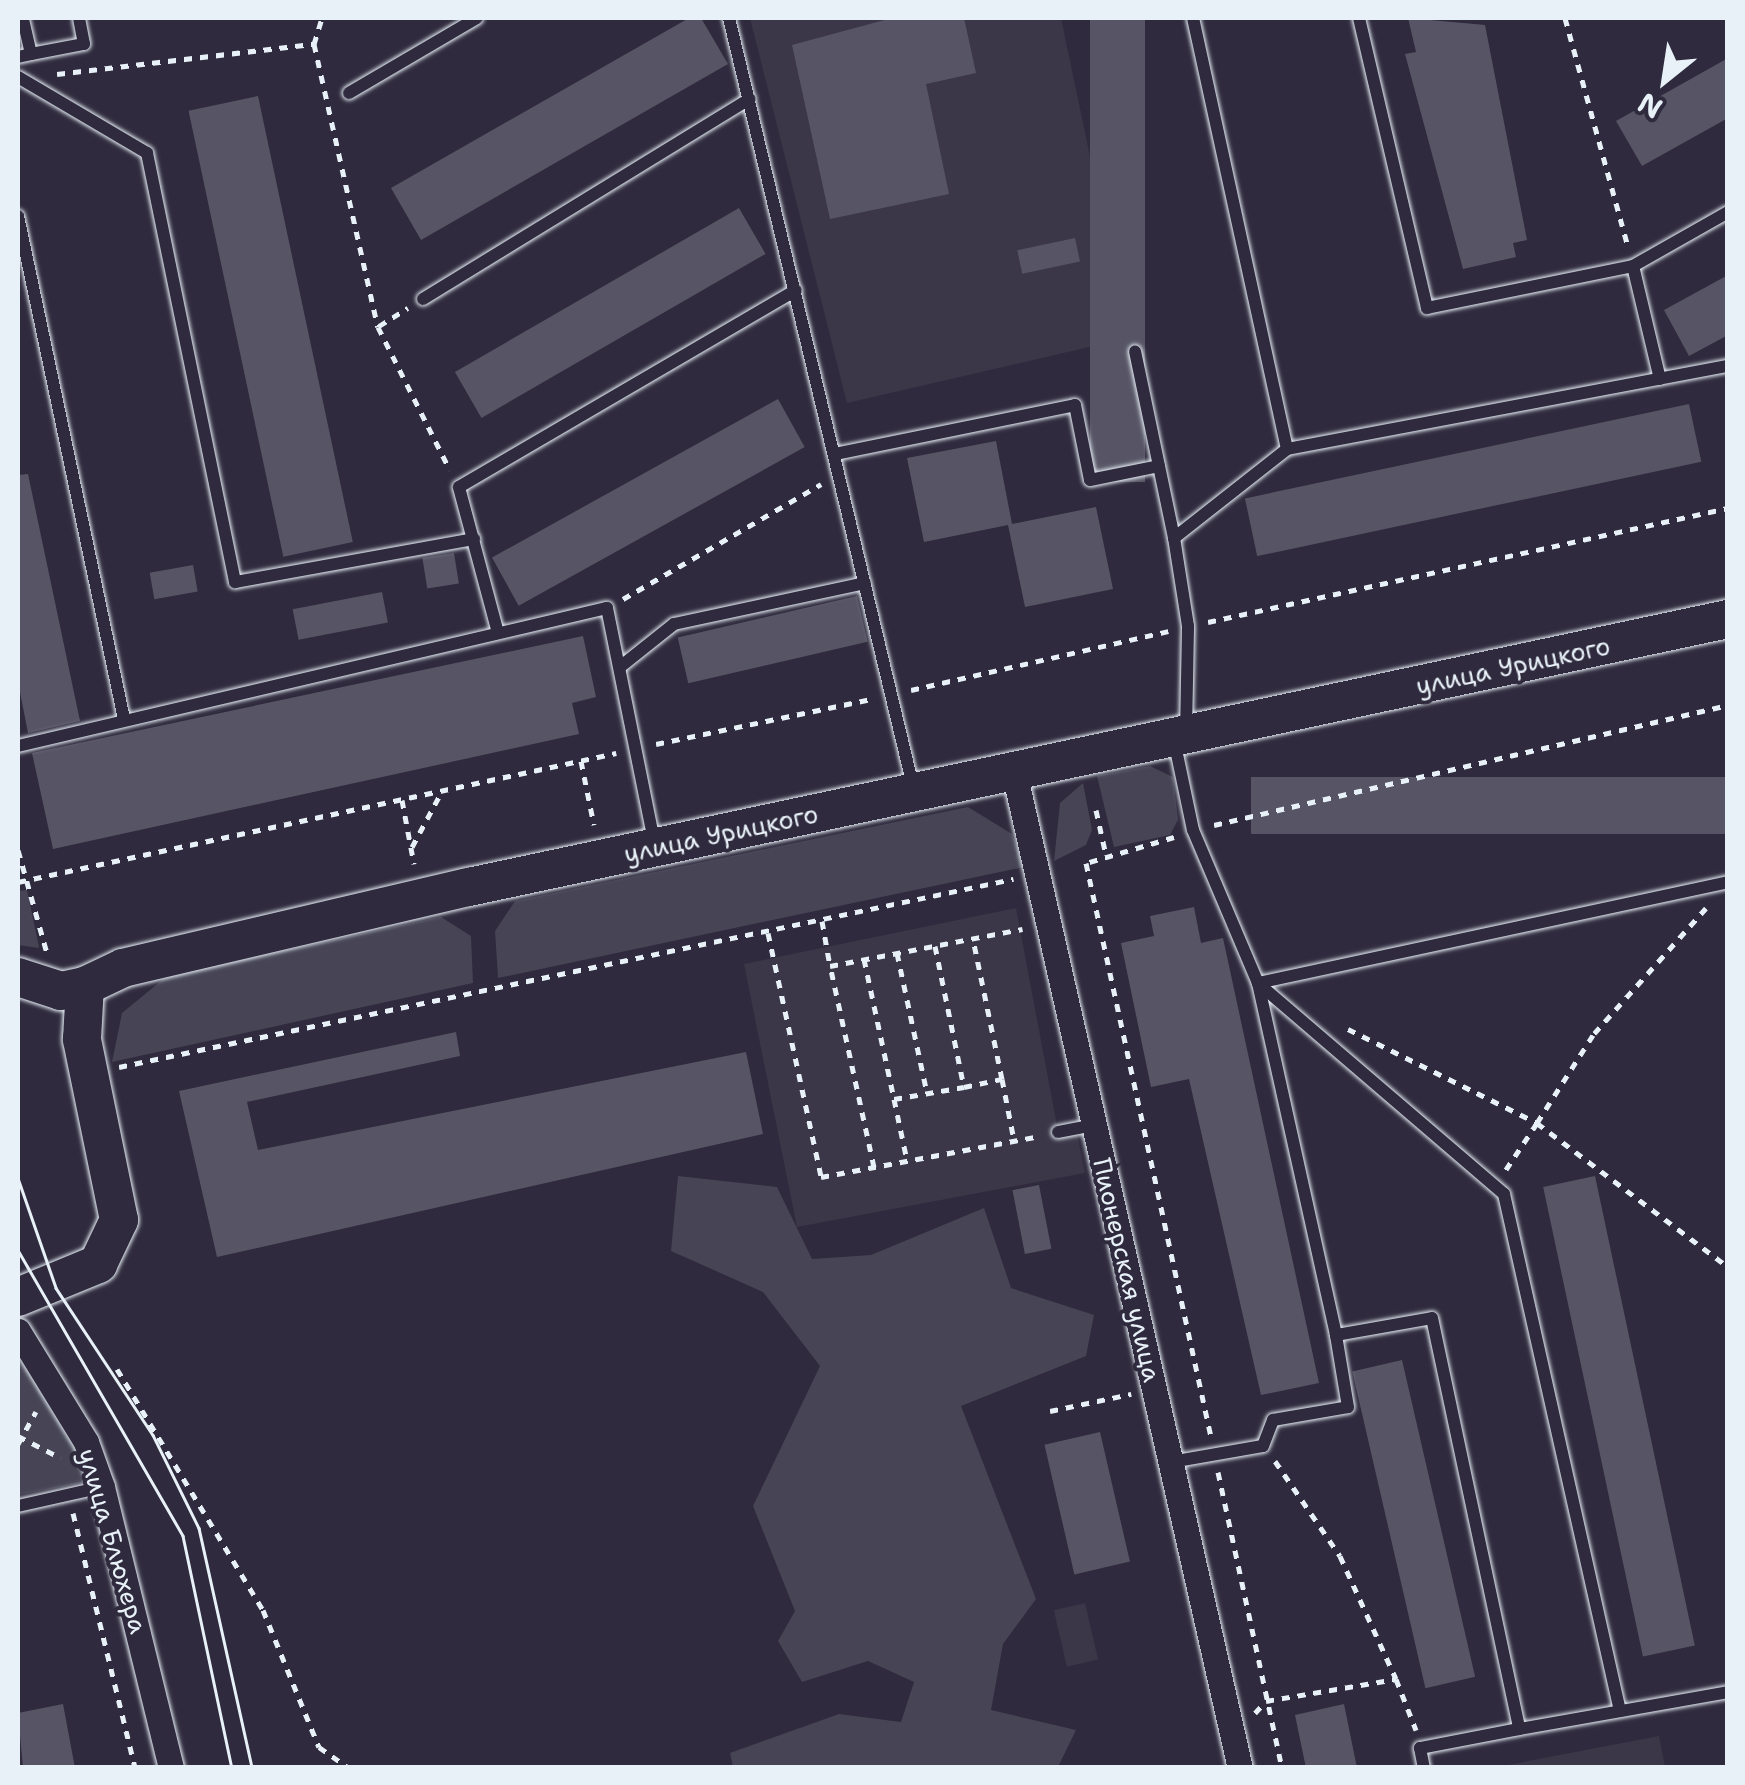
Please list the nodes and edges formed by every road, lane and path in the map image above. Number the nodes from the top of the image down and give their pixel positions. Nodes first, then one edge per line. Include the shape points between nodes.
1 (23, 18) edge
2 (79, 18) edge
3 (322, 18) edge
4 (477, 18) edge
5 (729, 18) edge
6 (1193, 18) edge
7 (1359, 18) edge
8 (1565, 18) edge
9 (314, 44) junction
10 (24, 56) edge
11 (18, 78) edge
12 (349, 93) dead end
13 (750, 99) junction
14 (1728, 212) edge
15 (18, 216) edge
16 (1633, 266) junction
17 (796, 290) junction
18 (423, 299) joint
19 (378, 327) junction
20 (1135, 351) dead end
21 (1728, 366) edge
22 (1660, 379) junction
23 (1287, 450) junction
24 (835, 454) junction
25 (1159, 466) junction
26 (839, 473) junction
27 (460, 488) junction
28 (1174, 538) junction
29 (474, 539) junction
30 (865, 583) junction
31 (607, 608) junction
32 (1728, 619) edge
33 (498, 633) junction
34 (620, 667) junction
35 (1728, 705) edge
36 (124, 719) junction
37 (1180, 736) junction
38 (18, 746) edge
39 (581, 761) dead end
40 (1014, 772) junction
41 (442, 791) dead end
42 (915, 794) junction
43 (402, 800) dead end
44 (1096, 810) dead end
45 (594, 828) dead end
46 (1193, 830) junction
47 (656, 848) junction
48 (411, 849) junction
49 (18, 850) edge
50 (1107, 857) junction
51 (415, 867) dead end
52 (1026, 876) dead end
53 (1727, 882) edge
54 (822, 920) junction
55 (1050, 923) junction
56 (768, 933) junction
57 (973, 939) junction
58 (935, 946) junction
59 (898, 953) junction
60 (864, 959) junction
61 (32, 966) edge
62 (830, 966) junction
63 (1258, 982) junction
64 (85, 986) junction
65 (1338, 1024) dead end
66 (119, 1066) dead end
67 (1002, 1079) junction
68 (964, 1087) junction
69 (928, 1094) junction
70 (894, 1099) junction
71 (1537, 1123) junction
72 (1094, 1125) junction
73 (1058, 1132) joint
74 (1014, 1142) junction
75 (907, 1161) junction
76 (874, 1167) junction
77 (1495, 1186) junction
78 (1728, 1267) edge
79 (18, 1296) edge
80 (18, 1331) edge
81 (1336, 1335) junction
82 (116, 1369) dead end
83 (1154, 1388) junction
84 (42, 1401) dead end
85 (1050, 1411) dead end
86 (19, 1439) edge
87 (1263, 1446) junction
88 (1214, 1454) junction
89 (68, 1462) dead end
90 (1171, 1462) junction
91 (102, 1488) junction
92 (69, 1496) junction
93 (18, 1506) edge
94 (1396, 1679) junction
95 (1728, 1692) edge
96 (1266, 1702) junction
97 (1620, 1711) junction
98 (1519, 1729) junction
99 (1233, 1734) junction
100 (1420, 1748) junction
101 (135, 1768) edge
102 (171, 1768) edge
103 (349, 1768) edge
104 (1240, 1768) edge
105 (1282, 1768) edge
106 (1424, 1768) edge

1 - 10 lane
2 - 10 lane via 84,44
3 - 9 path
4 - 12 lane
5 - 13 lane
6 - 23 lane
7 - 16 lane via 1427,308
8 - 16 path
9 - 11 path
9 - 19 path
11 - 29 lane via 146,153 235,582
13 - 17 lane
13 - 18 lane
14 - 16 lane
15 - 36 lane
16 - 22 lane
17 - 24 lane
17 - 27 lane
18 - 19 path
19 - 27 path
20 - 25 lane
21 - 22 lane
22 - 23 lane
23 - 28 lane
24 - 25 lane via 1075,405 1090,480
24 - 26 lane
25 - 28 lane
26 - 30 lane
26 - 31 path
27 - 29 lane
28 - 37 lane via 1188,626
29 - 33 lane
30 - 34 lane via 674,624
30 - 42 lane
31 - 33 lane
31 - 34 lane
32 - 37 street, улица Урицкого
33 - 36 lane
34 - 47 lane
35 - 46 path
36 - 38 lane
37 - 40 street, улица Урицкого
37 - 46 lane
39 - 45 path
40 - 42 street, улица Урицкого
40 - 55 street, Пионерская улица
41 - 48 path
42 - 47 street, улица Урицкого
43 - 48 path
44 - 50 path
46 - 50 path
46 - 63 lane
47 - 64 street, улица Урицкого via 123,968
48 - 51 path
49 - 61 path
50 - 88 path via 1086,863
52 - 54 path
53 - 63 lane
53 - 71 path via 1593,1035
54 - 56 path
54 - 62 path
55 - 57 path
55 - 72 street, Пионерская улица
56 - 66 path
56 - 76 path via 821,1177
57 - 58 path
57 - 67 path
58 - 59 path
58 - 68 path
59 - 60 path
59 - 69 path
60 - 62 path
60 - 70 path
61 - 64 street via 61,991
62 - 76 path
63 - 77 lane
63 - 81 lane
64 - 79 street via 82,1039 119,1220 98,1264
65 - 71 path
67 - 68 path
67 - 74 path
68 - 69 path
69 - 70 path
70 - 75 path
71 - 77 path
71 - 78 path
72 - 73 lane
72 - 83 street, Пионерская улица
73 - 74 path
74 - 75 path
75 - 76 path
77 - 97 lane
80 - 91 street, улица Блюхера
81 - 87 lane via 1348,1407 1272,1420
81 - 98 lane via 1432,1318
82 - 103 path via 263,1610 319,1747
83 - 85 path
83 - 90 street, Пионерская улица
84 - 86 path
86 - 89 path
87 - 88 lane
87 - 94 path via 1340,1556
88 - 90 lane
88 - 96 path
90 - 99 street, Пионерская улица
91 - 92 lane
91 - 102 street, улица Блюхера
92 - 93 lane
92 - 101 path
94 - 96 path
94 - 100 path
95 - 97 lane
96 - 99 path
96 - 105 path
97 - 98 lane
98 - 100 lane
99 - 104 street, Пионерская улица
100 - 106 lane

